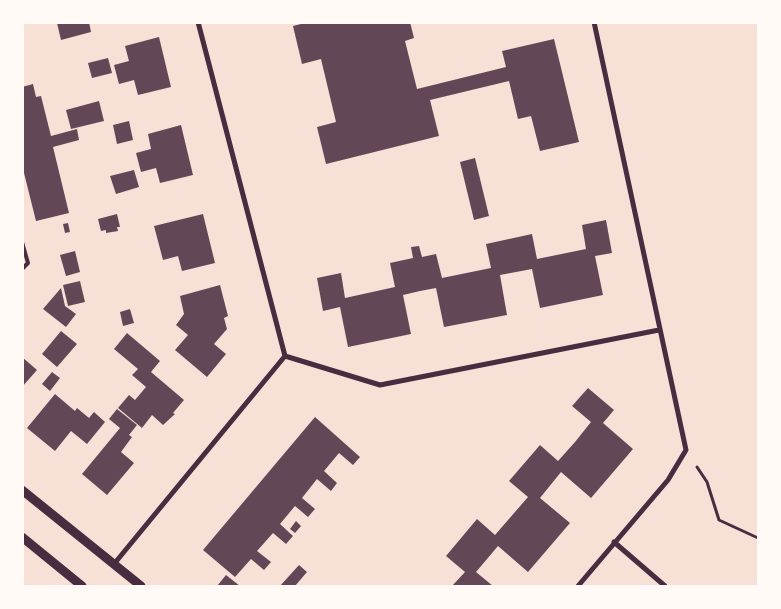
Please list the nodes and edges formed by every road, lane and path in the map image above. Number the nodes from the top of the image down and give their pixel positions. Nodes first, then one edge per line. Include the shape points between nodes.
1 (198, 22) edge
2 (594, 22) edge
3 (22, 242) edge
4 (22, 269) edge
5 (659, 330) junction
6 (285, 356) junction
7 (686, 450) junction
8 (22, 490) edge
9 (22, 537) edge
10 (758, 538) edge
11 (614, 542) junction
12 (114, 564) junction
13 (82, 586) edge
14 (141, 586) edge
15 (578, 586) edge
16 (665, 586) edge

1 - 6 street
2 - 5 street
3 - 4 lane via 28,262
5 - 6 street via 380,385
5 - 7 street
6 - 12 street
7 - 10 path via 707,482 719,520
7 - 11 street via 668,480
8 - 12 street
9 - 13 street
11 - 15 street
11 - 16 street
12 - 14 street

